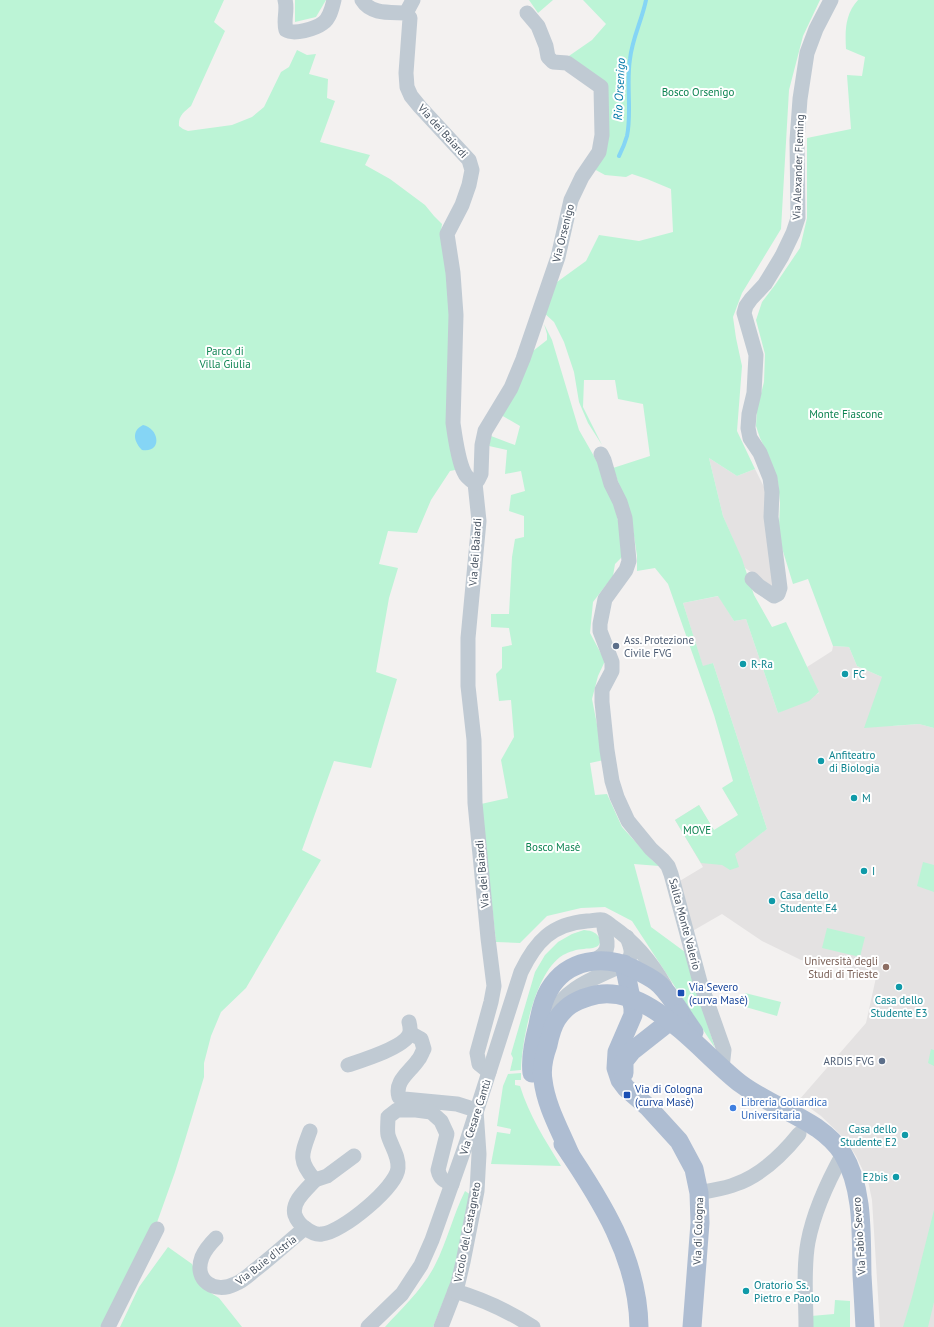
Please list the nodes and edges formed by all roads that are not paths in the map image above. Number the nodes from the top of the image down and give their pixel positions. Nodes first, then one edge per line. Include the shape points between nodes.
1 (285, 0) edge
2 (334, 0) edge
3 (362, 0) edge
4 (831, 0) edge
5 (409, 7) edge
6 (527, 13) dead end
7 (601, 454) dead end
8 (475, 483) junction
9 (752, 579) dead end
10 (586, 921) junction
11 (604, 928) junction
12 (626, 936) junction
13 (590, 962) junction
14 (624, 964) junction
15 (631, 998) junction
16 (676, 1017) junction
17 (543, 1061) junction
18 (348, 1065) dead end
19 (722, 1068) junction
20 (489, 1072) junction
21 (626, 1088) junction
22 (476, 1110) junction
23 (310, 1131) dead end
24 (799, 1134) dead end
25 (570, 1154) junction
26 (843, 1154) junction
27 (354, 1156) dead end
28 (315, 1180) junction
29 (452, 1184) junction
30 (699, 1193) junction
31 (305, 1228) junction
32 (157, 1229) dead end
33 (216, 1238) dead end
34 (455, 1291) junction
35 (108, 1327) edge
36 (368, 1327) edge
37 (442, 1327) edge
38 (533, 1327) edge
39 (639, 1327) edge
40 (692, 1327) edge
41 (806, 1327) edge
42 (865, 1327) edge

1 - 2 street via 286,30 300,32 323,23
3 - 5 street, Via dei Baiardi via 367,7 378,11
4 - 9 street, Via Alexander Fleming via 807,53 800,99 797,140 798,218 782,256 765,284 748,303 744,313 756,355 754,393 748,428 750,438 760,453 770,478 771,517 780,588 778,594 774,596
5 - 8 street, Via dei Baiardi via 407,87 420,107 469,160 472,170 462,205 447,234 456,316 453,423 464,472
6 - 8 street, Via Orsenigo via 538,26 548,57 554,62 566,63 602,87 602,135 599,152 582,177 571,200 558,257 527,348 511,388 485,430 481,474
7 - 19 street, Salita Monte Valerio via 625,518 629,561 626,570 605,599 600,624 600,631 612,662 612,671 602,690 602,702 612,781 628,821 650,849 668,866 700,982 724,1050
8 - 20 street, Via dei Baiardi via 479,521 467,674 474,740 475,803 494,986 477,1053 479,1064
10 - 11 street
10 - 12 street, Via Cesare Cantù via 603,920
10 - 20 street, Via Cesare Cantù via 552,931 528,955
11 - 13 street via 608,939 605,953
11 - 14 street via 617,942 623,954
12 - 14 street via 632,953
12 - 16 street, Via Cesare Cantù via 645,955 660,978
13 - 14 main road, Via Fabio Severo via 609,961
13 - 25 main road, Via Fabio Severo via 566,971 555,981 548,991 533,1043 532,1071 536,1094 543,1113
14 - 15 main road, Via di Cologna
14 - 16 main road, Via Fabio Severo via 659,985
14 - 17 street, Via Fabio Severo via 584,982 558,1003 548,1026
15 - 16 main road via 652,995 660,998
15 - 17 main road, Via Fabio Severo via 606,993 576,1001 563,1011 553,1026
15 - 21 main road, Via di Cologna via 633,1015 617,1052 616,1068
16 - 19 main road, Via Fabio Severo
16 - 21 main road via 632,1050 624,1061
17 - 25 main road, Via Fabio Severo via 543,1080 548,1102
18 - 22 street via 400,1044 406,1039 410,1028 421,1039 424,1049 399,1083 399,1097 457,1104
19 - 26 main road, Via Fabio Severo via 759,1095 806,1120 827,1135
20 - 22 street, Via Cesare Cantù
21 - 30 main road, Via di Cologna via 648,1107 679,1141 694,1169
22 - 29 street, Via Cesare Cantù
22 - 34 street, Vicolo del Castagneto via 479,1154 477,1191
23 - 28 street via 302,1159
24 - 30 street via 785,1151 753,1177 735,1185
25 - 39 main road, Via Fabio Severo via 620,1239 637,1295
26 - 41 street via 829,1178 808,1241
26 - 42 main road, Via Fabio Severo via 853,1180 858,1204
27 - 28 street, Via Buie d'Istria via 339,1169
28 - 31 street, Via Buie d'Istria via 294,1210 297,1220
29 - 31 street, Via Buie d'Istria via 443,1181 438,1170 447,1134 441,1121 431,1112 397,1110 388,1117 388,1135 398,1168 393,1181 358,1215 335,1230 321,1234
29 - 36 street, Via Cesare Cantù via 421,1265 402,1294
30 - 40 main road, Via di Cologna via 700,1223
31 - 33 street, Via Buie d'Istria via 243,1280 220,1288 210,1286 202,1277 200,1268 201,1259
32 - 35 street
34 - 37 street, Vicolo del Castagneto
34 - 38 street via 496,1306

